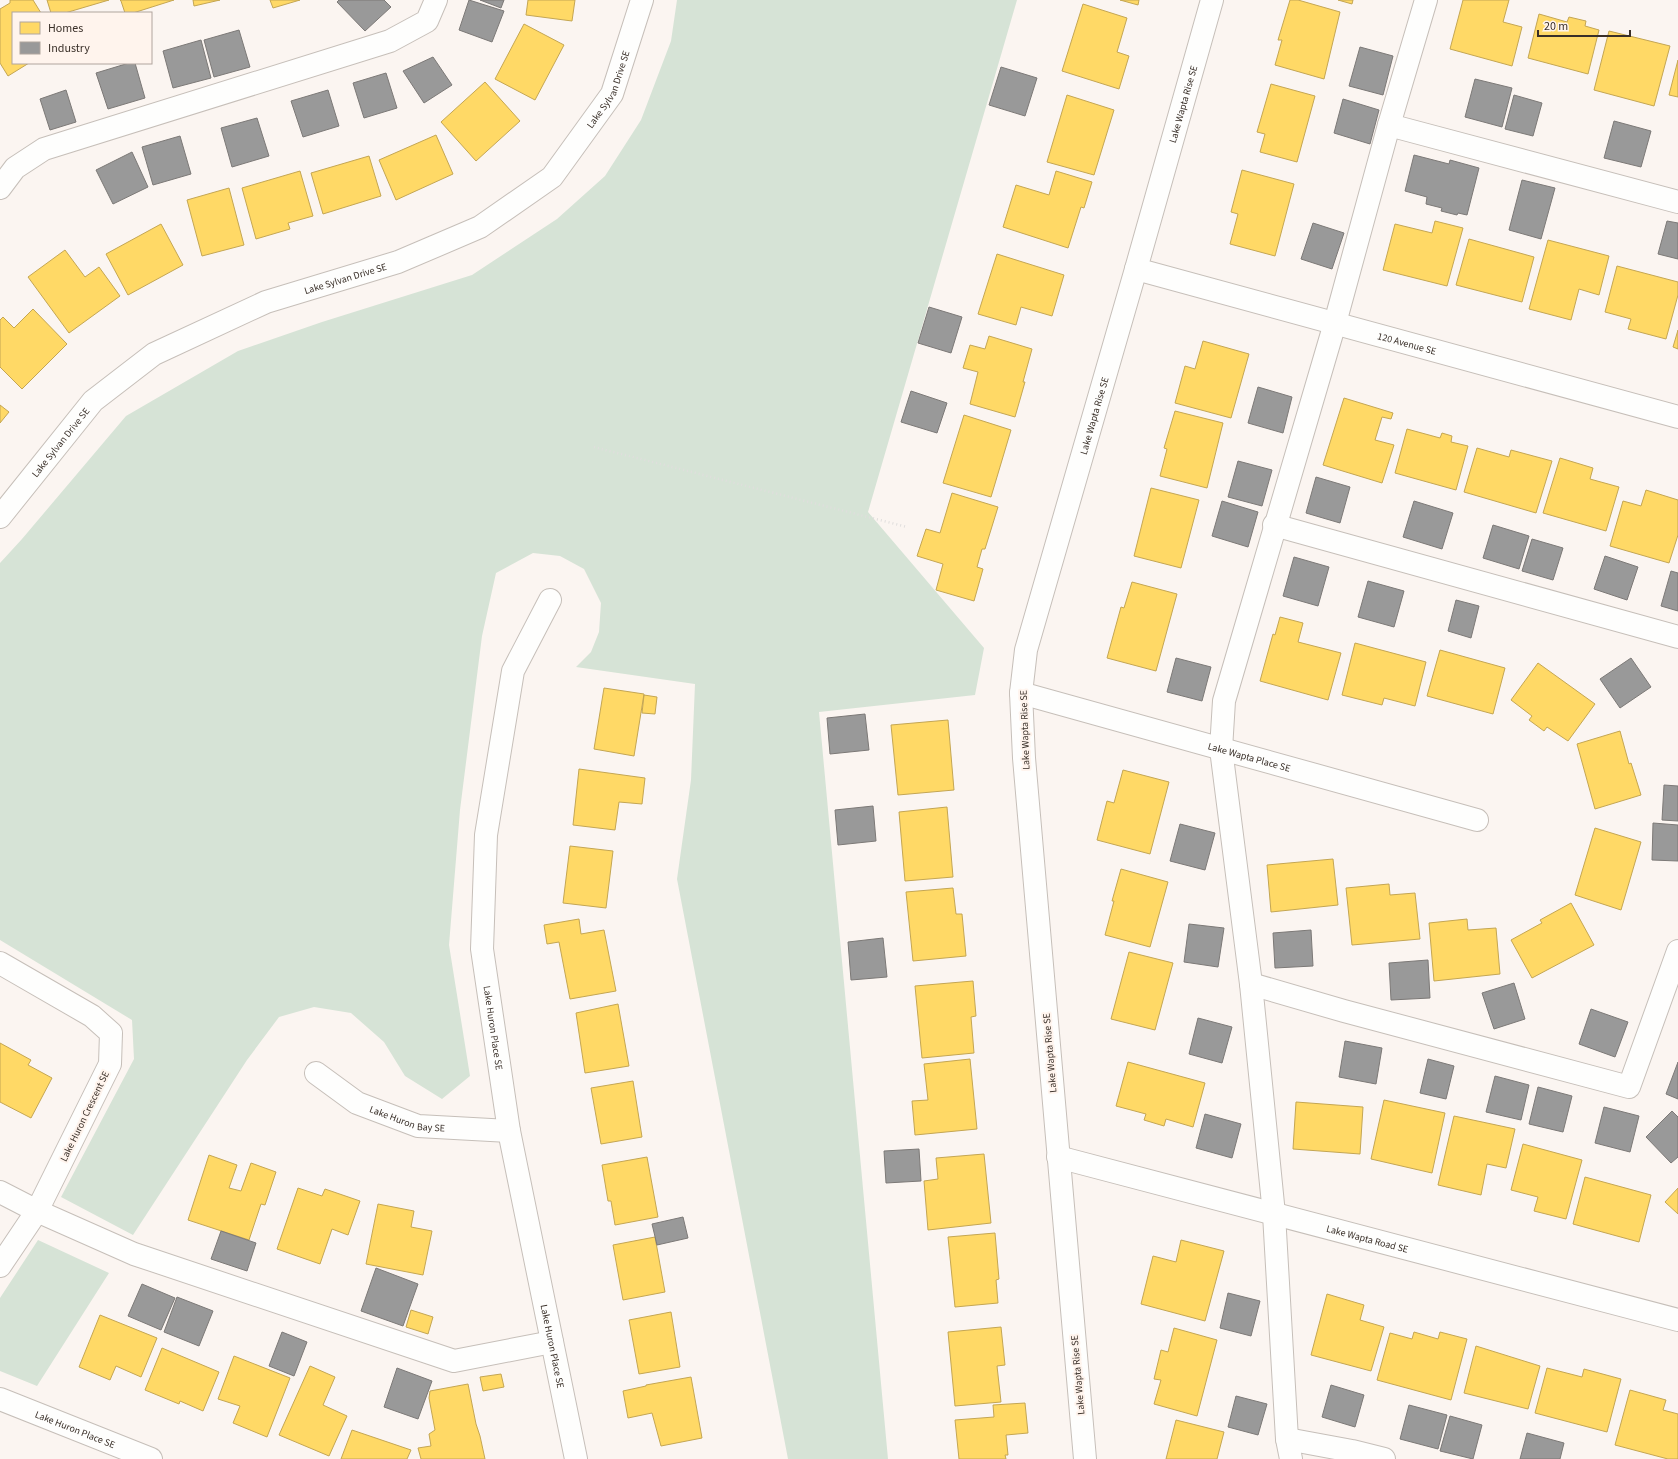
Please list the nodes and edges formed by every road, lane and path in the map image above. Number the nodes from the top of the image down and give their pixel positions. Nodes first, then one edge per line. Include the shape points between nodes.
1 (436, 0) edge
2 (642, 0) edge
3 (1212, 0) edge
4 (1426, 0) edge
5 (1389, 126) junction
6 (0, 188) edge
7 (1678, 202) edge
8 (1136, 269) junction
9 (1335, 323) junction
10 (1678, 417) edge
11 (594, 447) dead end
12 (0, 517) edge
13 (1274, 526) junction
14 (907, 527) dead end
15 (550, 600) dead end
16 (1678, 637) edge
17 (1021, 693) junction
18 (1221, 749) junction
19 (1478, 820) dead end
20 (1678, 951) edge
21 (0, 963) edge
22 (1251, 984) junction
23 (316, 1073) dead end
24 (510, 1131) junction
25 (1058, 1157) junction
26 (0, 1192) edge
27 (38, 1211) junction
28 (1274, 1214) junction
29 (0, 1266) edge
30 (1678, 1320) edge
31 (552, 1342) junction
32 (0, 1399) edge
33 (1289, 1449) edge
34 (150, 1459) edge
35 (576, 1459) edge
36 (1085, 1459) edge
37 (1384, 1459) edge

1 - 6 street via 427,21 390,41 44,148 15,168
2 - 12 street, Lake Sylvan Drive SE via 612,94 552,177 480,227 398,262 266,302 154,354 93,401
3 - 8 street, Lake Wapta Rise SE
4 - 5 street
5 - 7 street
5 - 9 street
8 - 9 street, 120 Avenue SE
8 - 17 street, Lake Wapta Rise SE via 1026,650
9 - 10 street, 120 Avenue SE
9 - 13 street
11 - 14 path
13 - 16 street
13 - 18 street via 1224,701
15 - 24 street, Lake Huron Place SE via 513,671 486,835 482,949
17 - 18 street, Lake Wapta Place SE
17 - 25 street, Lake Wapta Rise SE via 1024,758
18 - 19 street, Lake Wapta Place SE
18 - 22 street
20 - 22 street via 1629,1087
21 - 27 street, Lake Huron Crescent SE via 92,1016 111,1033 110,1064
22 - 28 street
23 - 24 street, Lake Huron Bay SE via 357,1104 418,1126
24 - 31 street, Lake Huron Place SE
25 - 28 street, Lake Wapta Road SE
25 - 36 street, Lake Wapta Rise SE
26 - 27 street
27 - 29 street, Lake Huron Crescent SE
27 - 31 street via 134,1254 454,1361
28 - 30 street, Lake Wapta Road SE
28 - 33 street
31 - 35 street, Lake Huron Place SE
32 - 34 street, Lake Huron Place SE
33 - 37 street via 1352,1451

